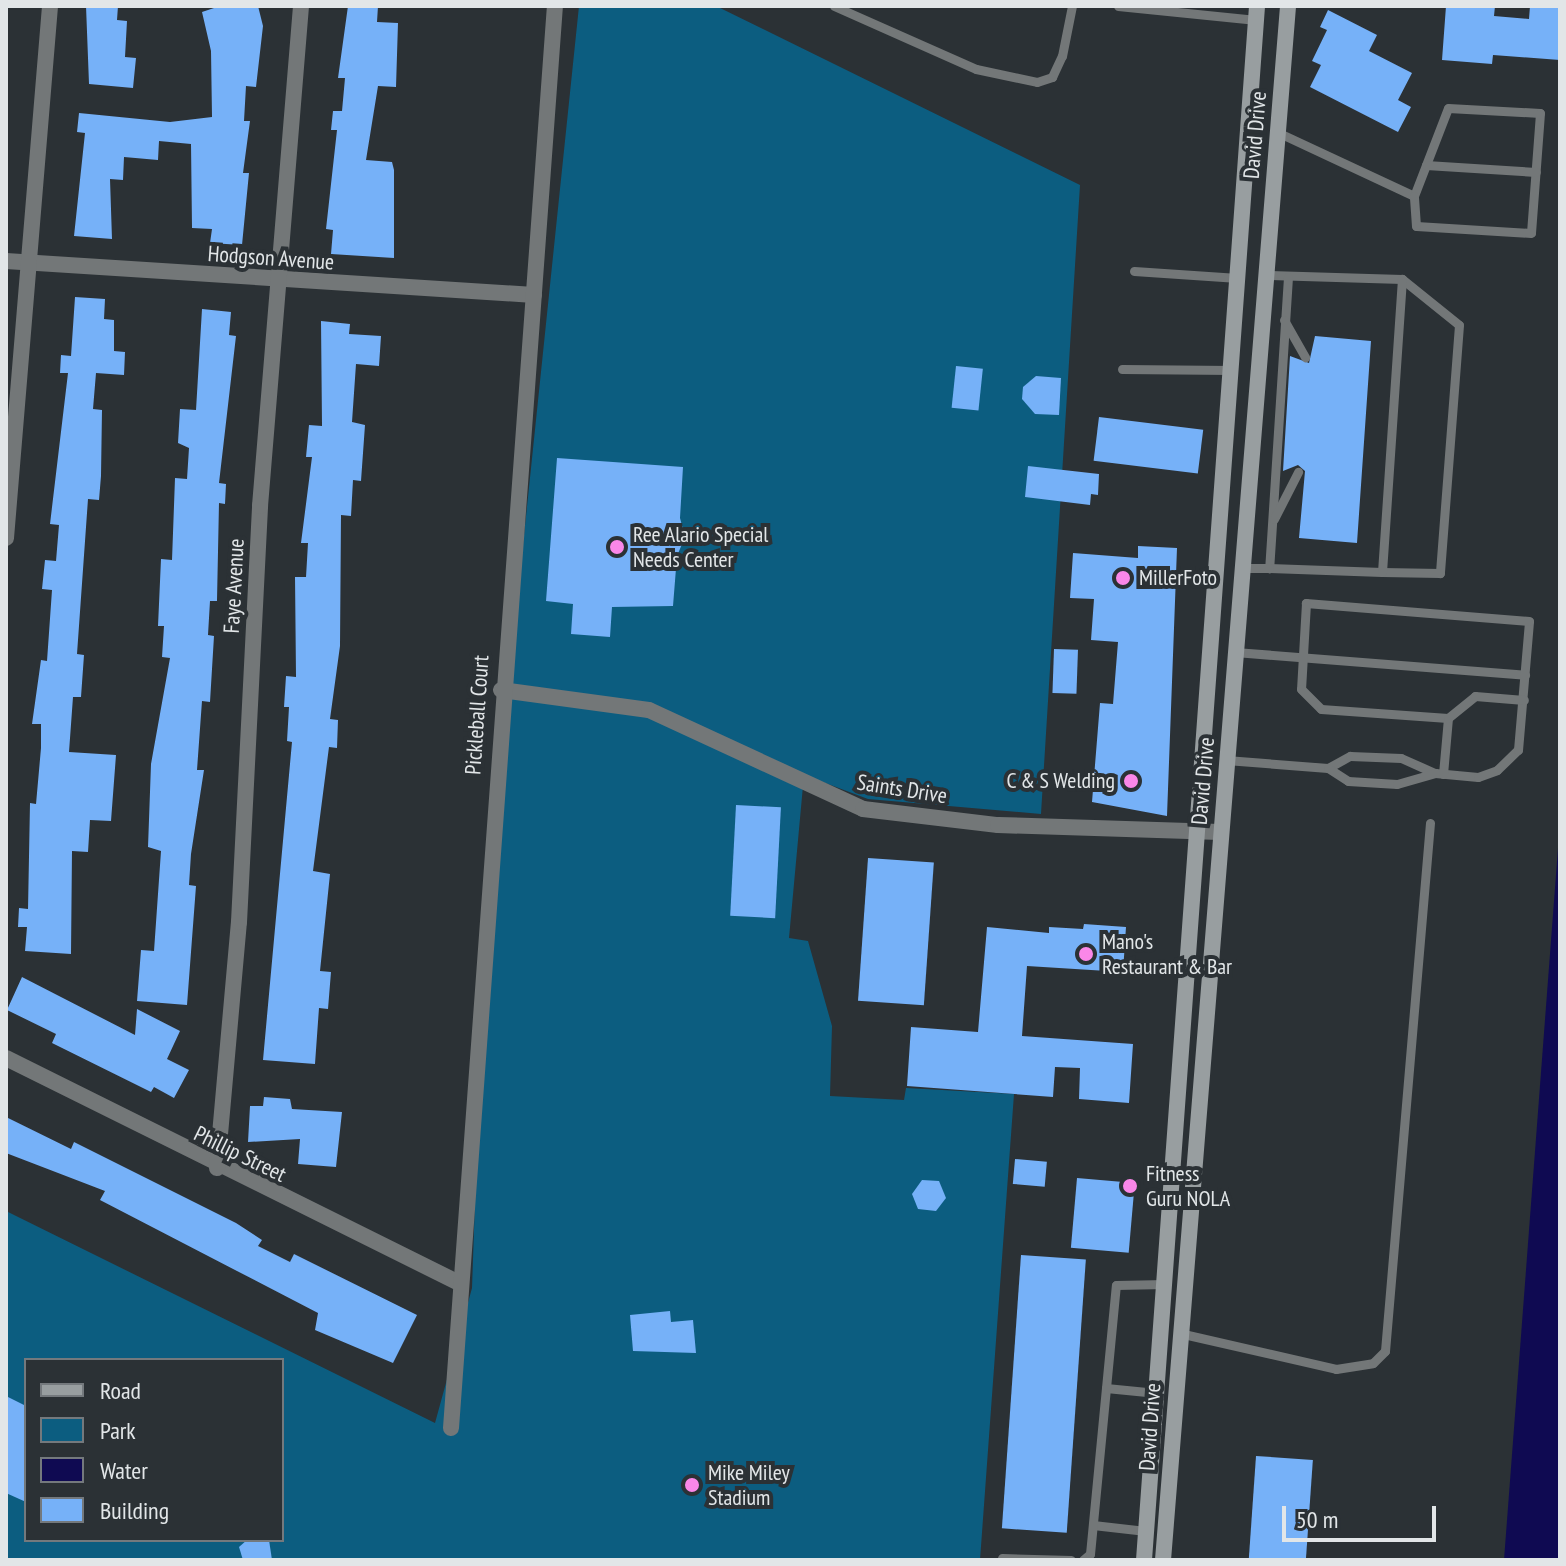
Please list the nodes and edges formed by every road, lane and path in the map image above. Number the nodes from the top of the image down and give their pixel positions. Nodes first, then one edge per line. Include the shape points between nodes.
1 (50, 6) edge
2 (301, 6) edge
3 (555, 6) edge
4 (834, 6) edge
5 (1072, 6) edge
6 (1118, 6) edge
7 (1288, 6) edge
8 (1257, 13) edge
9 (1277, 132) junction
10 (1426, 165) junction
11 (1536, 172) junction
12 (1414, 196) junction
13 (6, 261) edge
14 (29, 263) junction
15 (1134, 271) dead end
16 (1266, 275) junction
17 (1288, 277) junction
18 (1238, 278) junction
19 (1402, 279) junction
20 (280, 281) junction
21 (534, 295) junction
22 (1284, 320) junction
23 (1305, 357) dead end
24 (1122, 369) dead end
25 (1232, 370) junction
26 (1298, 472) dead end
27 (1272, 522) junction
28 (6, 538) edge
29 (1242, 568) junction
30 (1269, 568) junction
31 (1382, 572) junction
32 (1235, 652) junction
33 (1303, 657) junction
34 (1525, 675) junction
35 (501, 690) junction
36 (1524, 700) junction
37 (1448, 718) junction
38 (1226, 760) junction
39 (1328, 768) junction
40 (1439, 774) junction
41 (1430, 823) dead end
42 (1220, 832) junction
43 (1199, 836) junction
44 (6, 1058) edge
45 (217, 1168) junction
46 (459, 1283) junction
47 (1165, 1284) junction
48 (1179, 1333) junction
49 (1106, 1388) junction
50 (1157, 1393) junction
51 (451, 1428) dead end
52 (1093, 1525) junction
53 (1146, 1531) junction
54 (1002, 1558) dead end
55 (1071, 1560) edge
56 (1083, 1560) edge
57 (1144, 1560) edge
58 (1163, 1560) edge

1 - 14 street
2 - 20 street, Faye Avenue
3 - 21 street, Pickleball Court
4 - 5 lane via 976,69 1037,82 1052,77 1062,56
6 - 8 lane
7 - 9 main road, David Drive
8 - 18 main road, David Drive
9 - 12 lane
9 - 16 main road, David Drive
10 - 11 lane
10 - 11 lane via 1448,108 1540,113
10 - 12 lane
11 - 12 lane via 1531,233 1416,226
13 - 14 street, Hodgson Avenue
14 - 20 street, Hodgson Avenue
14 - 28 street
15 - 18 lane
16 - 17 lane
16 - 29 main road, David Drive
17 - 19 lane
17 - 22 lane
18 - 25 main road, David Drive
19 - 31 lane
19 - 31 lane via 1459,325 1440,573
20 - 21 street, Hodgson Avenue
20 - 45 street, Faye Avenue
21 - 35 street, Pickleball Court
22 - 23 lane
22 - 27 lane
24 - 25 lane
25 - 43 main road, David Drive
26 - 27 lane
27 - 30 lane
29 - 30 lane
29 - 32 main road, David Drive
30 - 31 lane
32 - 33 lane
32 - 38 main road, David Drive
33 - 34 lane
33 - 34 lane via 1306,603 1529,621
33 - 37 lane via 1301,689 1321,709
34 - 36 lane
35 - 43 street, Saints Drive via 649,710 863,809 998,825
35 - 46 street, Pickleball Court
36 - 37 lane via 1475,696
36 - 40 lane via 1518,750 1508,762 1478,777
37 - 40 lane
38 - 39 lane
38 - 42 main road, David Drive
39 - 40 lane via 1348,781 1397,784
39 - 40 lane via 1350,756 1401,758
41 - 48 lane via 1385,1351 1373,1363 1336,1369
42 - 43 street, Saints Drive
42 - 48 main road, David Drive
43 - 47 main road, David Drive
44 - 45 street, Phillip Street
45 - 46 street, Phillip Street
46 - 51 street, Pickleball Court
47 - 49 lane via 1116,1285
47 - 50 main road, David Drive
48 - 58 main road, David Drive
49 - 50 lane
49 - 52 lane
50 - 53 main road, David Drive
52 - 53 lane
52 - 56 lane via 1090,1554
53 - 57 main road, David Drive
54 - 55 lane

